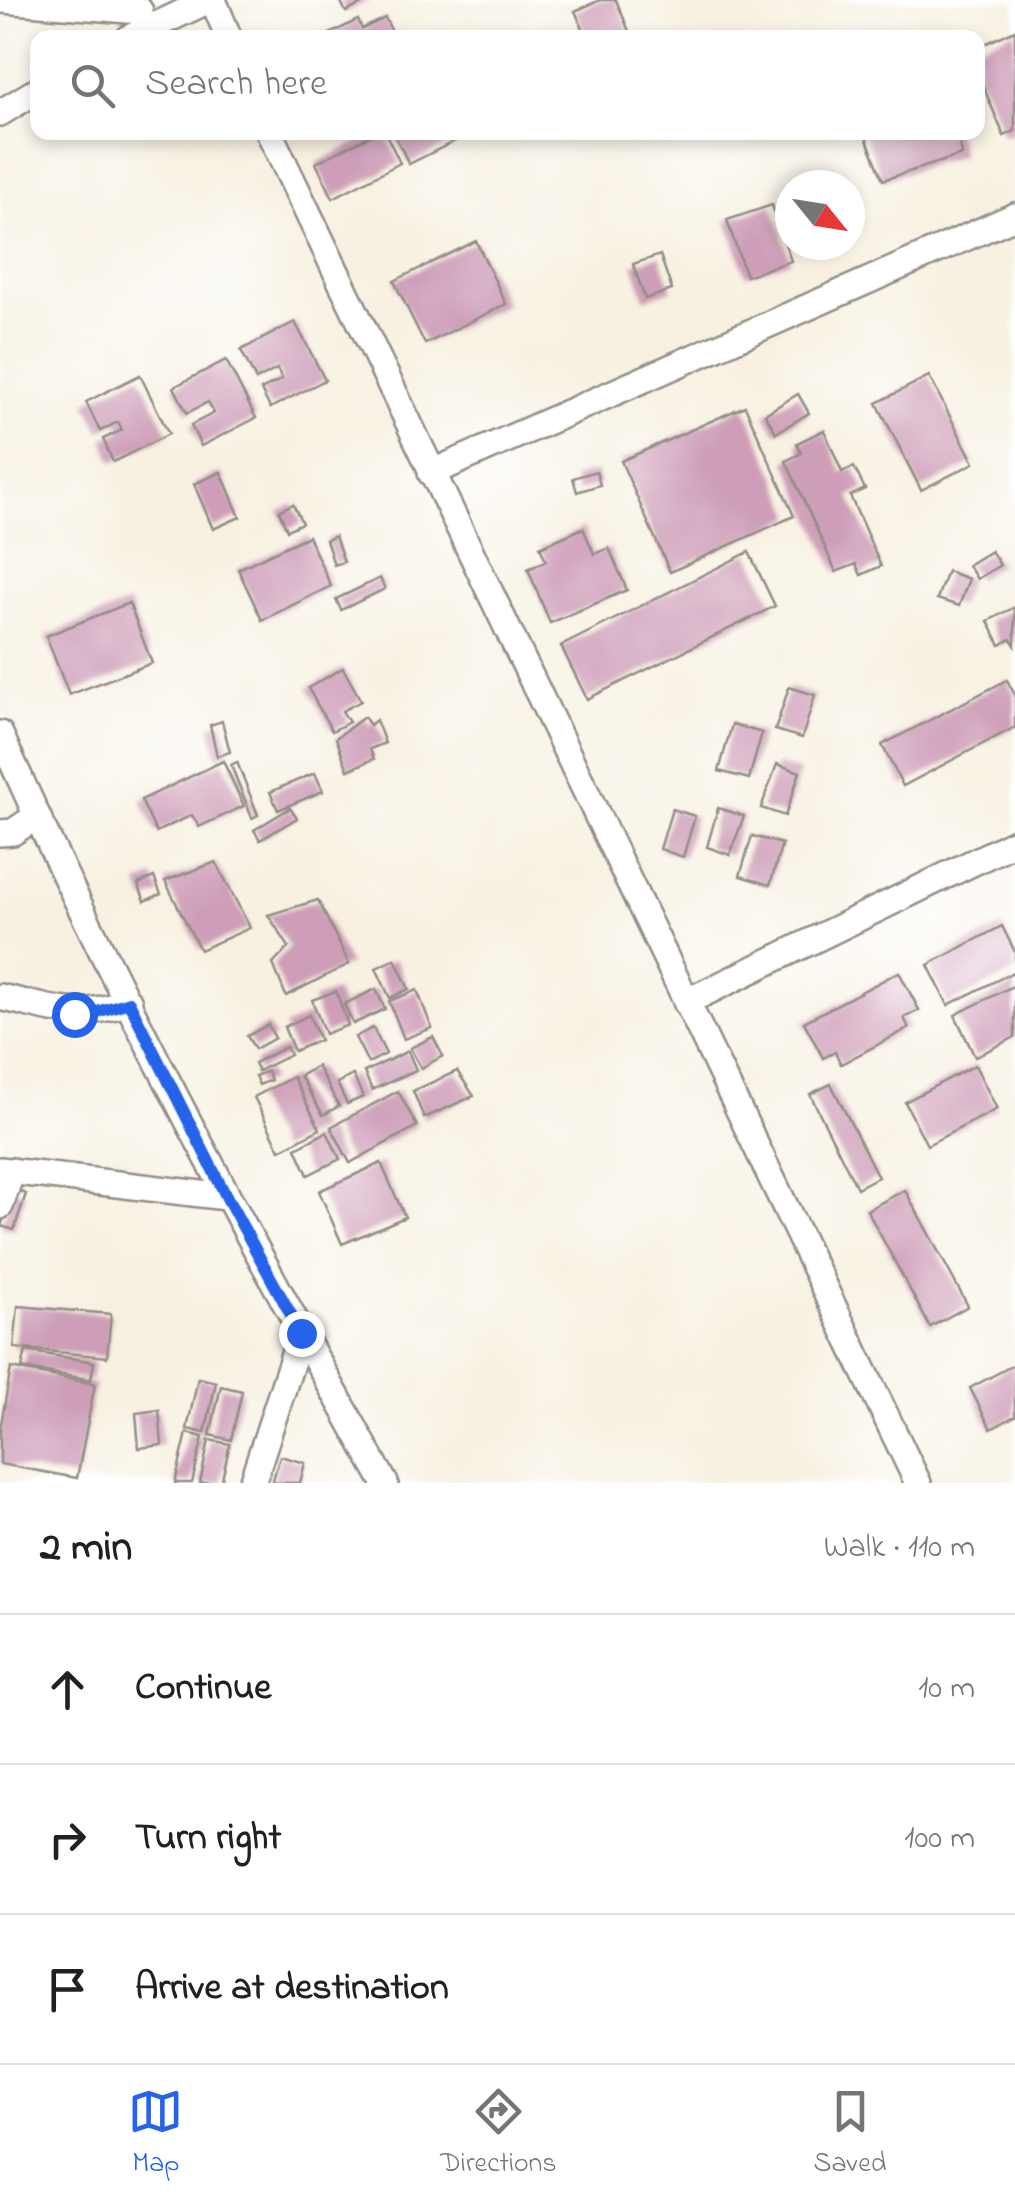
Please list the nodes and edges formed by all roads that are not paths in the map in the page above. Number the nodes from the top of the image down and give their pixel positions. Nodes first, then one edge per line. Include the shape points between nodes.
1 (2, 0) edge
2 (211, 0) edge
3 (137, 20) edge
4 (225, 30) edge
5 (30, 95) edge
6 (0, 113) edge
7 (273, 140) edge
8 (1015, 216) edge
9 (431, 473) junction
10 (0, 734) edge
11 (36, 816) junction
12 (0, 834) edge
13 (1015, 842) edge
14 (0, 996) edge
15 (129, 1002) junction
16 (686, 1002) junction
17 (6, 1170) edge
18 (226, 1196) junction
19 (0, 1206) edge
20 (301, 1333) junction
21 (252, 1483) edge
22 (385, 1483) edge
23 (918, 1483) edge

1 - 3 street
2 - 3 street
2 - 4 street
5 - 6 street
7 - 9 street
8 - 9 street
9 - 16 street
10 - 11 street
11 - 12 street
11 - 15 street
13 - 16 street
14 - 15 street via 74,1014
15 - 18 street
16 - 23 street
17 - 18 street
17 - 19 street
18 - 20 street
20 - 21 street
20 - 22 street

